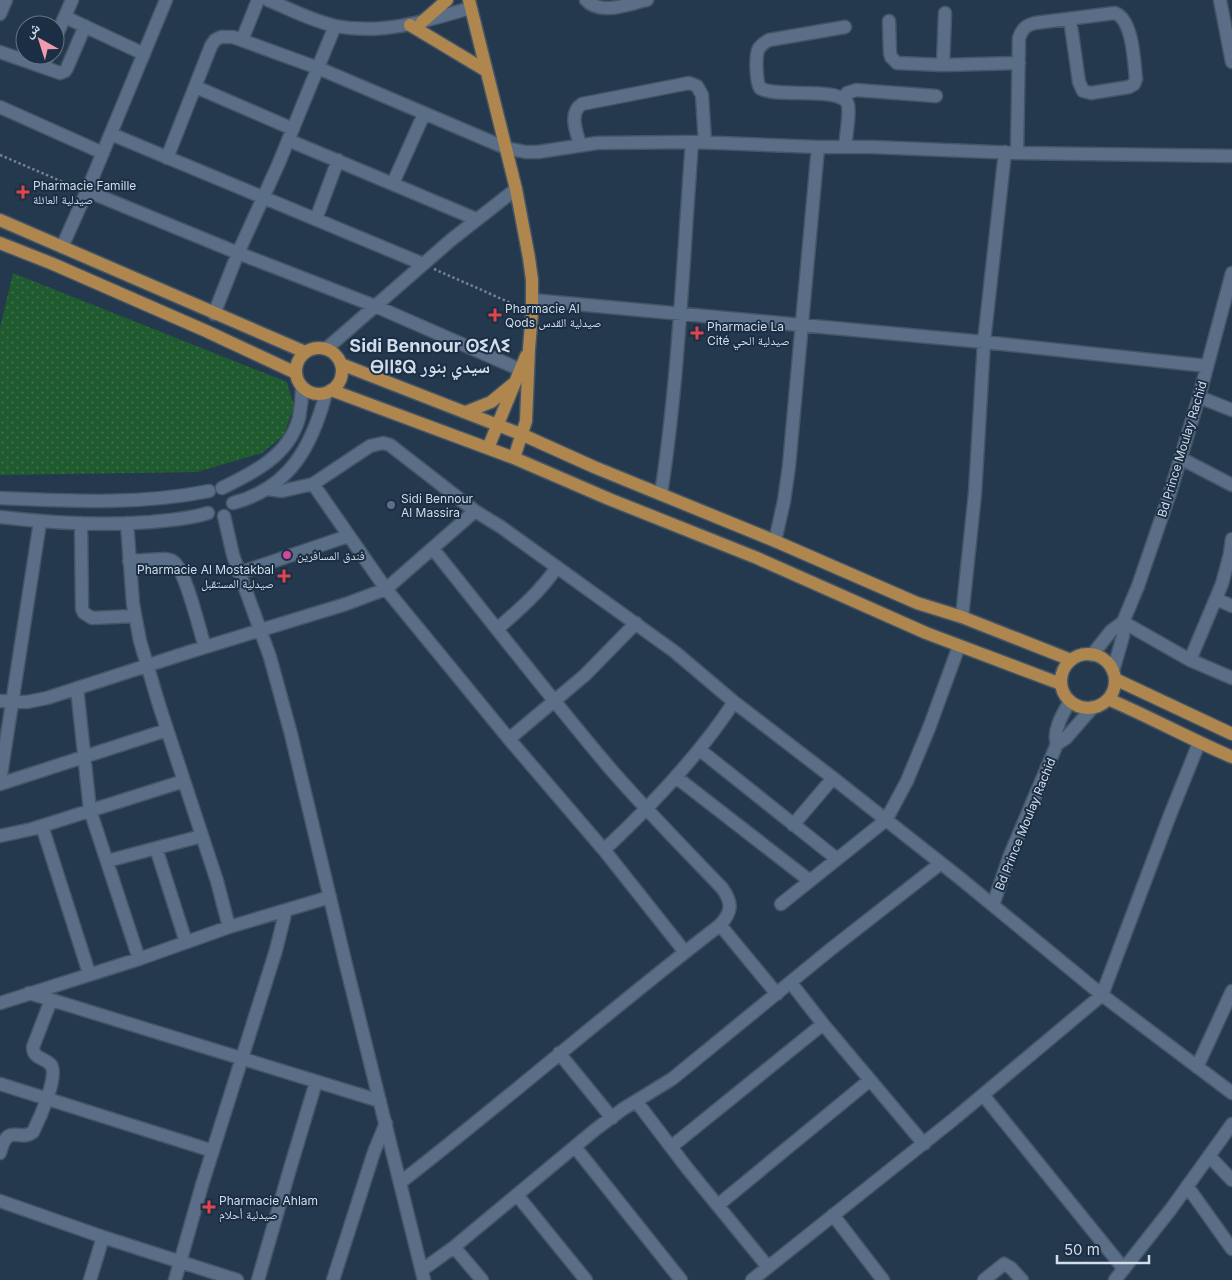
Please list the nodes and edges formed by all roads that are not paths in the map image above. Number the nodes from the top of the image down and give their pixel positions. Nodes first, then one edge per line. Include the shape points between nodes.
1 (4, 0) edge
2 (72, 0) edge
3 (166, 0) edge
4 (258, 0) edge
5 (268, 0) edge
6 (447, 0) edge
7 (586, 0) edge
8 (647, 0) edge
9 (1220, 0) edge
10 (470, 4) edge
11 (945, 13) dead end
12 (0, 14) edge
13 (65, 17) joint
14 (1070, 19) junction
15 (889, 21) dead end
16 (416, 24) junction
17 (85, 26) junction
18 (335, 26) junction
19 (845, 26) dead end
20 (242, 40) junction
21 (0, 52) edge
22 (144, 54) junction
23 (1232, 62) edge
24 (1019, 63) junction
25 (943, 65) junction
26 (44, 67) joint
27 (318, 68) junction
28 (485, 70) junction
29 (196, 87) junction
30 (936, 96) dead end
31 (844, 98) junction
32 (0, 107) edge
33 (424, 114) junction
34 (111, 134) junction
35 (290, 135) junction
36 (692, 142) junction
37 (705, 142) junction
38 (580, 145) junction
39 (818, 147) junction
40 (845, 147) junction
41 (506, 148) junction
42 (1011, 152) junction
43 (103, 153) junction
44 (1232, 156) edge
45 (167, 158) junction
46 (338, 160) junction
47 (394, 183) junction
48 (516, 189) junction
49 (87, 191) junction
50 (262, 197) junction
51 (476, 218) junction
52 (316, 219) junction
53 (0, 220) edge
54 (0, 243) edge
55 (62, 247) junction
56 (238, 253) junction
57 (423, 264) junction
58 (1232, 273) edge
59 (375, 306) junction
60 (532, 306) junction
61 (680, 313) junction
62 (214, 314) junction
63 (802, 325) junction
64 (984, 342) junction
65 (326, 349) junction
66 (305, 352) junction
67 (341, 364) junction
68 (1207, 366) junction
69 (296, 373) junction
70 (522, 375) junction
71 (302, 387) junction
72 (328, 391) junction
73 (1199, 397) junction
74 (1232, 410) edge
75 (466, 412) junction
76 (499, 425) junction
77 (523, 434) junction
78 (488, 448) junction
79 (514, 458) junction
80 (1180, 458) junction
81 (313, 484) junction
82 (1232, 485) edge
83 (222, 488) junction
84 (268, 489) junction
85 (209, 491) junction
86 (661, 494) junction
87 (0, 498) edge
88 (233, 503) junction
89 (475, 511) junction
90 (208, 513) junction
91 (224, 516) junction
92 (0, 517) edge
93 (40, 522) junction
94 (81, 523) junction
95 (127, 524) junction
96 (348, 536) junction
97 (1232, 539) edge
98 (775, 541) junction
99 (434, 549) junction
100 (1231, 554) edge
101 (129, 561) junction
102 (557, 567) junction
103 (239, 572) junction
104 (386, 589) junction
105 (1216, 599) junction
106 (1232, 606) edge
107 (135, 616) junction
108 (962, 618) junction
109 (1123, 622) junction
110 (636, 623) junction
111 (497, 629) junction
112 (260, 630) junction
113 (959, 646) junction
114 (205, 647) junction
115 (1092, 655) junction
116 (1071, 660) junction
117 (1190, 660) junction
118 (148, 665) junction
119 (1114, 675) junction
120 (1232, 678) edge
121 (1061, 684) junction
122 (77, 688) junction
123 (1108, 699) junction
124 (554, 701) junction
125 (1070, 701) junction
126 (6, 702) edge
127 (734, 702) junction
128 (1093, 707) junction
129 (167, 730) junction
130 (1232, 734) edge
131 (509, 740) junction
132 (1199, 743) junction
133 (1057, 744) junction
134 (700, 750) junction
135 (85, 755) junction
136 (1232, 757) edge
137 (676, 777) junction
138 (833, 778) junction
139 (184, 781) junction
140 (0, 782) edge
141 (646, 809) junction
142 (90, 810) junction
143 (886, 820) junction
144 (793, 825) junction
145 (42, 826) junction
146 (0, 836) edge
147 (202, 836) junction
148 (156, 848) junction
149 (604, 850) junction
150 (837, 859) junction
151 (108, 862) junction
152 (941, 863) junction
153 (810, 881) junction
154 (330, 896) junction
155 (781, 904) dead end
156 (993, 906) junction
157 (286, 910) junction
158 (720, 925) junction
159 (229, 927) junction
160 (186, 942) junction
161 (685, 952) junction
162 (139, 958) junction
163 (89, 974) junction
164 (791, 983) junction
165 (1232, 991) edge
166 (29, 993) junction
167 (776, 994) junction
168 (1102, 995) junction
169 (51, 1000) junction
170 (0, 1003) edge
171 (823, 1024) junction
172 (559, 1053) junction
173 (242, 1059) junction
174 (1197, 1067) junction
175 (870, 1080) junction
176 (316, 1082) junction
177 (0, 1084) edge
178 (1232, 1093) edge
179 (983, 1096) junction
180 (47, 1097) junction
181 (380, 1101) junction
182 (636, 1101) junction
183 (612, 1118) junction
184 (386, 1123) junction
185 (1232, 1124) edge
186 (924, 1144) junction
187 (575, 1147) junction
188 (671, 1147) junction
189 (213, 1151) junction
190 (0, 1153) edge
191 (1209, 1156) junction
192 (1232, 1180) edge
193 (401, 1182) junction
194 (1187, 1186) junction
195 (517, 1195) junction
196 (0, 1201) edge
197 (718, 1205) junction
198 (833, 1215) junction
199 (103, 1237) junction
200 (454, 1247) junction
201 (1232, 1249) edge
202 (181, 1262) junction
203 (768, 1267) junction
204 (1124, 1269) junction
205 (423, 1275) edge
206 (90, 1280) edge
207 (175, 1280) edge
208 (237, 1280) edge
209 (258, 1280) edge
210 (334, 1280) edge
211 (482, 1280) edge
212 (586, 1280) edge
213 (681, 1280) edge
214 (752, 1280) edge
215 (883, 1280) edge
216 (984, 1280) edge
217 (1022, 1280) edge
218 (1115, 1280) edge

1 - 12 street
2 - 13 street
3 - 22 street
4 - 20 street
5 - 18 street
6 - 16 main road
7 - 8 street via 597,8 605,9
9 - 23 street
10 - 16 street
10 - 28 main road
11 - 25 street
13 - 17 street
14 - 14 street via 1083,91 1091,93 1134,84 1132,50 1124,18 1115,12
14 - 24 street via 1035,23 1024,28 1019,38
15 - 25 street via 890,52 894,61
16 - 18 street via 359,28
16 - 28 main road
17 - 22 street
17 - 26 street via 65,71 60,74
18 - 27 street
19 - 31 street via 769,40 760,47 757,55 758,84 764,91
20 - 27 street
20 - 29 street via 227,36 215,40
21 - 26 street
22 - 34 street
24 - 25 street
24 - 42 street
27 - 33 street
27 - 35 street
28 - 41 main road
29 - 35 street
29 - 45 street
30 - 31 street via 856,90
31 - 40 street via 848,106
32 - 43 street
33 - 41 street
33 - 47 street
34 - 43 street
34 - 45 street
35 - 46 street
35 - 50 street
36 - 37 street
36 - 38 street
36 - 61 street
37 - 38 street via 702,95 697,86 689,83 582,104 574,116
37 - 39 street
38 - 41 street via 538,152
39 - 40 street
39 - 63 street
40 - 42 street
41 - 48 main road
42 - 44 street
42 - 64 street
43 - 49 street
45 - 50 street
46 - 47 street
46 - 52 street
47 - 51 street
48 - 51 street
48 - 60 main road via 529,258
49 - 55 street
49 - 56 street
50 - 52 street
50 - 56 street
51 - 57 street
52 - 57 street
53 - 55 main road
54 - 69 main road
55 - 62 main road
56 - 59 street
56 - 62 street
57 - 59 street
58 - 68 street, Bd Prince Moulay Rachid
59 - 65 street
59 - 70 street
60 - 61 street
60 - 70 main road via 529,349
61 - 63 street
61 - 86 street via 672,417
62 - 66 main road
63 - 64 street
63 - 98 street via 789,466
64 - 68 street
64 - 108 street via 975,493
65 - 66 main road via 319,347
65 - 67 main road via 338,357
66 - 69 main road via 298,361
67 - 72 main road via 342,374 338,383
67 - 75 main road
68 - 73 street, Bd Prince Moulay Rachid
69 - 71 main road
70 - 75 main road via 491,402
70 - 76 main road
70 - 77 main road via 528,408
71 - 72 main road via 317,394
71 - 83 street via 300,415 284,448 261,467
72 - 78 main road
72 - 84 street via 308,445 291,468
73 - 74 street
73 - 80 street, Bd Prince Moulay Rachid
75 - 76 main road
76 - 77 main road
76 - 78 main road
77 - 79 main road
77 - 86 main road
78 - 79 main road
79 - 113 main road
80 - 82 street
80 - 109 street, Bd Prince Moulay Rachid
81 - 84 street via 282,491
81 - 89 street via 370,446 383,443 390,445
81 - 96 street
83 - 85 street
83 - 88 street via 230,494
84 - 88 street
85 - 87 street via 131,500
85 - 90 street via 203,504
86 - 98 main road
88 - 91 street
89 - 99 street
89 - 102 street
90 - 91 street via 215,517
90 - 95 street via 177,520
91 - 103 street
92 - 93 street
93 - 94 street
93 - 126 street
94 - 95 street
94 - 107 street via 84,613 92,618
95 - 101 street
96 - 103 street
96 - 104 street
97 - 100 street
98 - 108 main road via 917,603
99 - 104 street
99 - 111 street
100 - 105 street
101 - 107 street
101 - 114 street via 165,559 175,563 182,575
102 - 110 street
102 - 111 street via 533,598
103 - 112 street
104 - 112 street
104 - 131 street
105 - 106 street
105 - 117 street
107 - 118 street
108 - 116 main road
109 - 115 street, Bd Prince Moulay Rachid via 1111,631
109 - 117 street
109 - 119 street, Bd Prince Moulay Rachid via 1124,636
110 - 124 street via 585,675
110 - 127 street
111 - 124 street
112 - 114 street
112 - 154 street via 291,734
113 - 121 main road
113 - 143 street via 929,728
114 - 118 street
115 - 116 main road via 1085,654
115 - 119 main road via 1105,660
116 - 121 main road via 1062,673
117 - 120 street
118 - 122 street
118 - 129 street
119 - 123 main road via 1113,690
119 - 130 main road
121 - 125 main road
122 - 126 street via 27,702
122 - 135 street
123 - 128 main road
123 - 132 main road
124 - 131 street
124 - 141 street
125 - 128 main road via 1085,708
125 - 133 street, Bd Prince Moulay Rachid via 1060,722
126 - 140 street
127 - 134 street
127 - 138 street
128 - 133 street, Bd Prince Moulay Rachid
129 - 135 street
129 - 139 street
131 - 149 street
132 - 136 main road
132 - 168 street
133 - 156 street, Bd Prince Moulay Rachid via 1010,855
134 - 137 street
134 - 144 street
135 - 140 street
135 - 142 street
137 - 141 street
137 - 153 street
138 - 143 street
138 - 144 street
139 - 142 street
139 - 147 street
141 - 149 street
141 - 158 street via 727,895 730,912
142 - 145 street
142 - 151 street
143 - 150 street
143 - 152 street
144 - 150 street
145 - 146 street
145 - 163 street
147 - 148 street
147 - 159 street
148 - 151 street
148 - 160 street
149 - 161 street
150 - 153 street
151 - 162 street
152 - 156 street
152 - 164 street
153 - 155 street
154 - 157 street
154 - 181 street
156 - 168 street
157 - 159 street
157 - 173 street
158 - 161 street
158 - 167 street
159 - 160 street
160 - 162 street
161 - 172 street
162 - 163 street
163 - 166 street
164 - 167 street
164 - 171 street
165 - 174 street
166 - 169 street
166 - 170 street
167 - 182 street via 672,1079
168 - 174 street
168 - 179 street
169 - 173 street
169 - 180 street via 33,1047 36,1056 50,1065 54,1074
171 - 175 street
171 - 188 street
172 - 183 street
172 - 193 street
173 - 176 street
173 - 189 street
174 - 178 street
175 - 186 street
175 - 197 street
176 - 181 street
176 - 209 street
177 - 180 street
179 - 186 street
179 - 204 street
180 - 189 street
180 - 190 street via 33,1132 9,1135
181 - 184 street
182 - 183 street
182 - 188 street
183 - 187 street
184 - 193 street
184 - 210 street
185 - 191 street
186 - 198 street
187 - 195 street
187 - 213 street
188 - 197 street
189 - 202 street
191 - 192 street
191 - 194 street
193 - 205 street
194 - 201 street
194 - 204 street
195 - 200 street
195 - 212 street
196 - 199 street
197 - 203 street
198 - 203 street
198 - 215 street
199 - 202 street
199 - 206 street
200 - 205 street
200 - 211 street
202 - 207 street
202 - 208 street
203 - 214 street
204 - 218 street
216 - 217 street via 1004,1264

